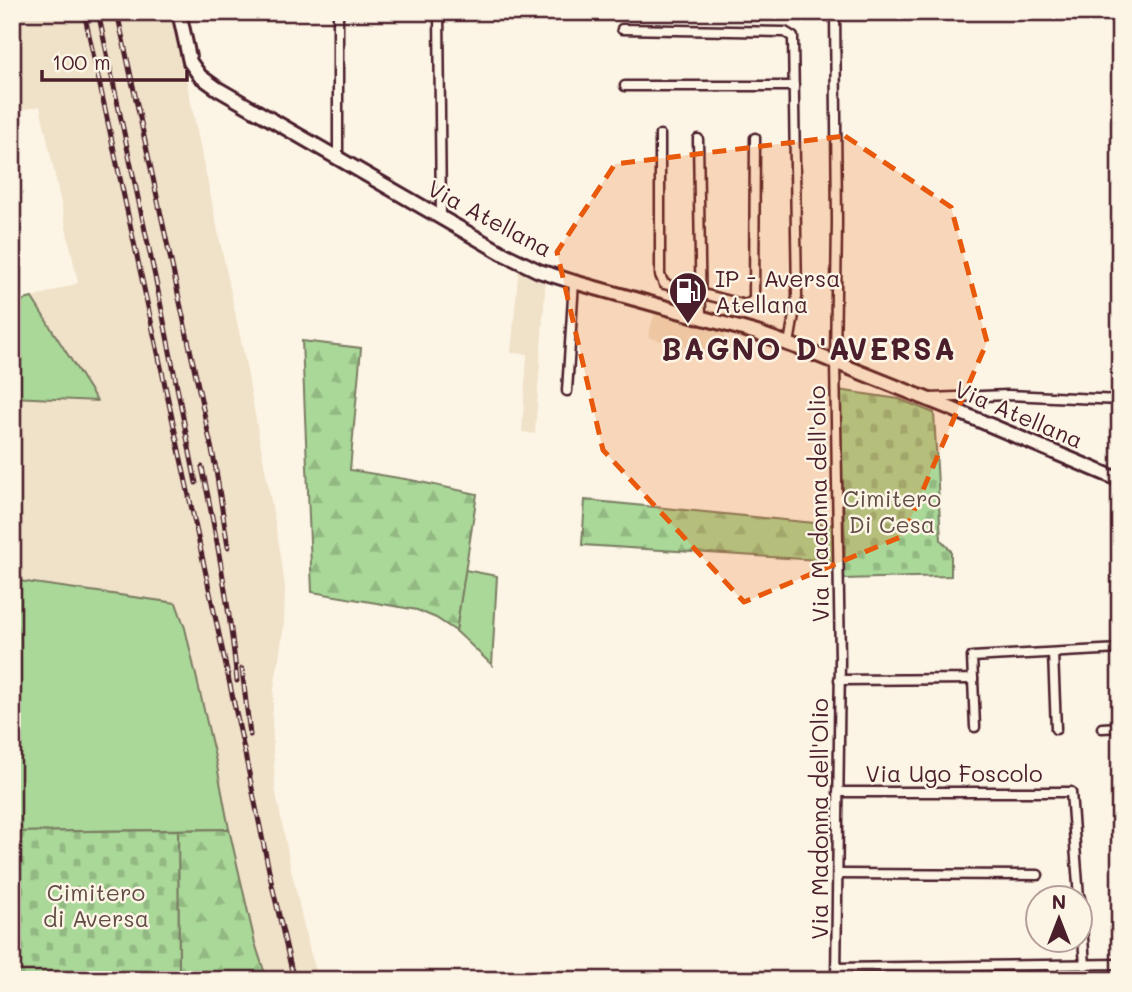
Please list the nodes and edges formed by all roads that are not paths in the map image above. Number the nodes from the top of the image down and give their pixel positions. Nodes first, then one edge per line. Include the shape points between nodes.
1 (179, 12) edge
2 (338, 12) edge
3 (439, 12) edge
4 (835, 12) edge
5 (622, 29) dead end
6 (625, 86) dead end
7 (794, 86) junction
8 (660, 135) dead end
9 (755, 138) dead end
10 (698, 139) dead end
11 (338, 158) junction
12 (441, 217) junction
13 (574, 282) junction
14 (700, 295) junction
15 (701, 318) junction
16 (789, 344) junction
17 (835, 362) junction
18 (567, 391) dead end
19 (926, 398) junction
20 (1120, 400) edge
21 (1120, 480) edge
22 (1120, 649) edge
23 (1053, 653) junction
24 (840, 659) joint
25 (973, 679) junction
26 (839, 680) junction
27 (975, 727) dead end
28 (1120, 727) edge
29 (1102, 728) dead end
30 (1056, 729) dead end
31 (838, 792) junction
32 (838, 874) junction
33 (1038, 875) dead end
34 (1078, 884) edge
35 (1084, 954) edge
36 (1120, 964) edge
37 (1053, 965) junction
38 (1085, 965) junction
39 (836, 968) junction
40 (836, 980) edge
41 (1054, 980) edge

1 - 11 main road, Via Atellana via 190,62 200,76
2 - 11 street
3 - 12 street
4 - 17 street, Via Madonna dell'olio
5 - 7 street via 785,32 793,37
6 - 7 street
7 - 16 street via 797,297
8 - 14 street via 660,275 664,284
9 - 14 street via 754,300 746,305
10 - 14 street
11 - 12 main road, Via Atellana
12 - 13 main road, Via Atellana via 504,254
13 - 15 main road, Via Atellana
13 - 18 street
14 - 15 street
15 - 16 main road, Via Atellana
16 - 17 main road, Via Atellana
17 - 19 main road, Via Atellana
17 - 24 street, Via Madonna dell'olio
19 - 20 street via 1008,395
19 - 21 main road, Via Atellana
22 - 23 street
23 - 25 street via 972,657
23 - 30 street
24 - 26 street, Via Madonna dell'Olio
25 - 26 street
25 - 27 street
26 - 31 street, Via Madonna dell'Olio
28 - 29 street
31 - 32 street, Via Madonna dell'Olio
31 - 34 street, Via Ugo Foscolo via 1071,792
32 - 33 street
32 - 39 street, Via Madonna dell'Olio
35 - 38 street
36 - 38 street
37 - 38 street
37 - 39 street
37 - 41 street
39 - 40 street, Via Madonna dell'Olio

